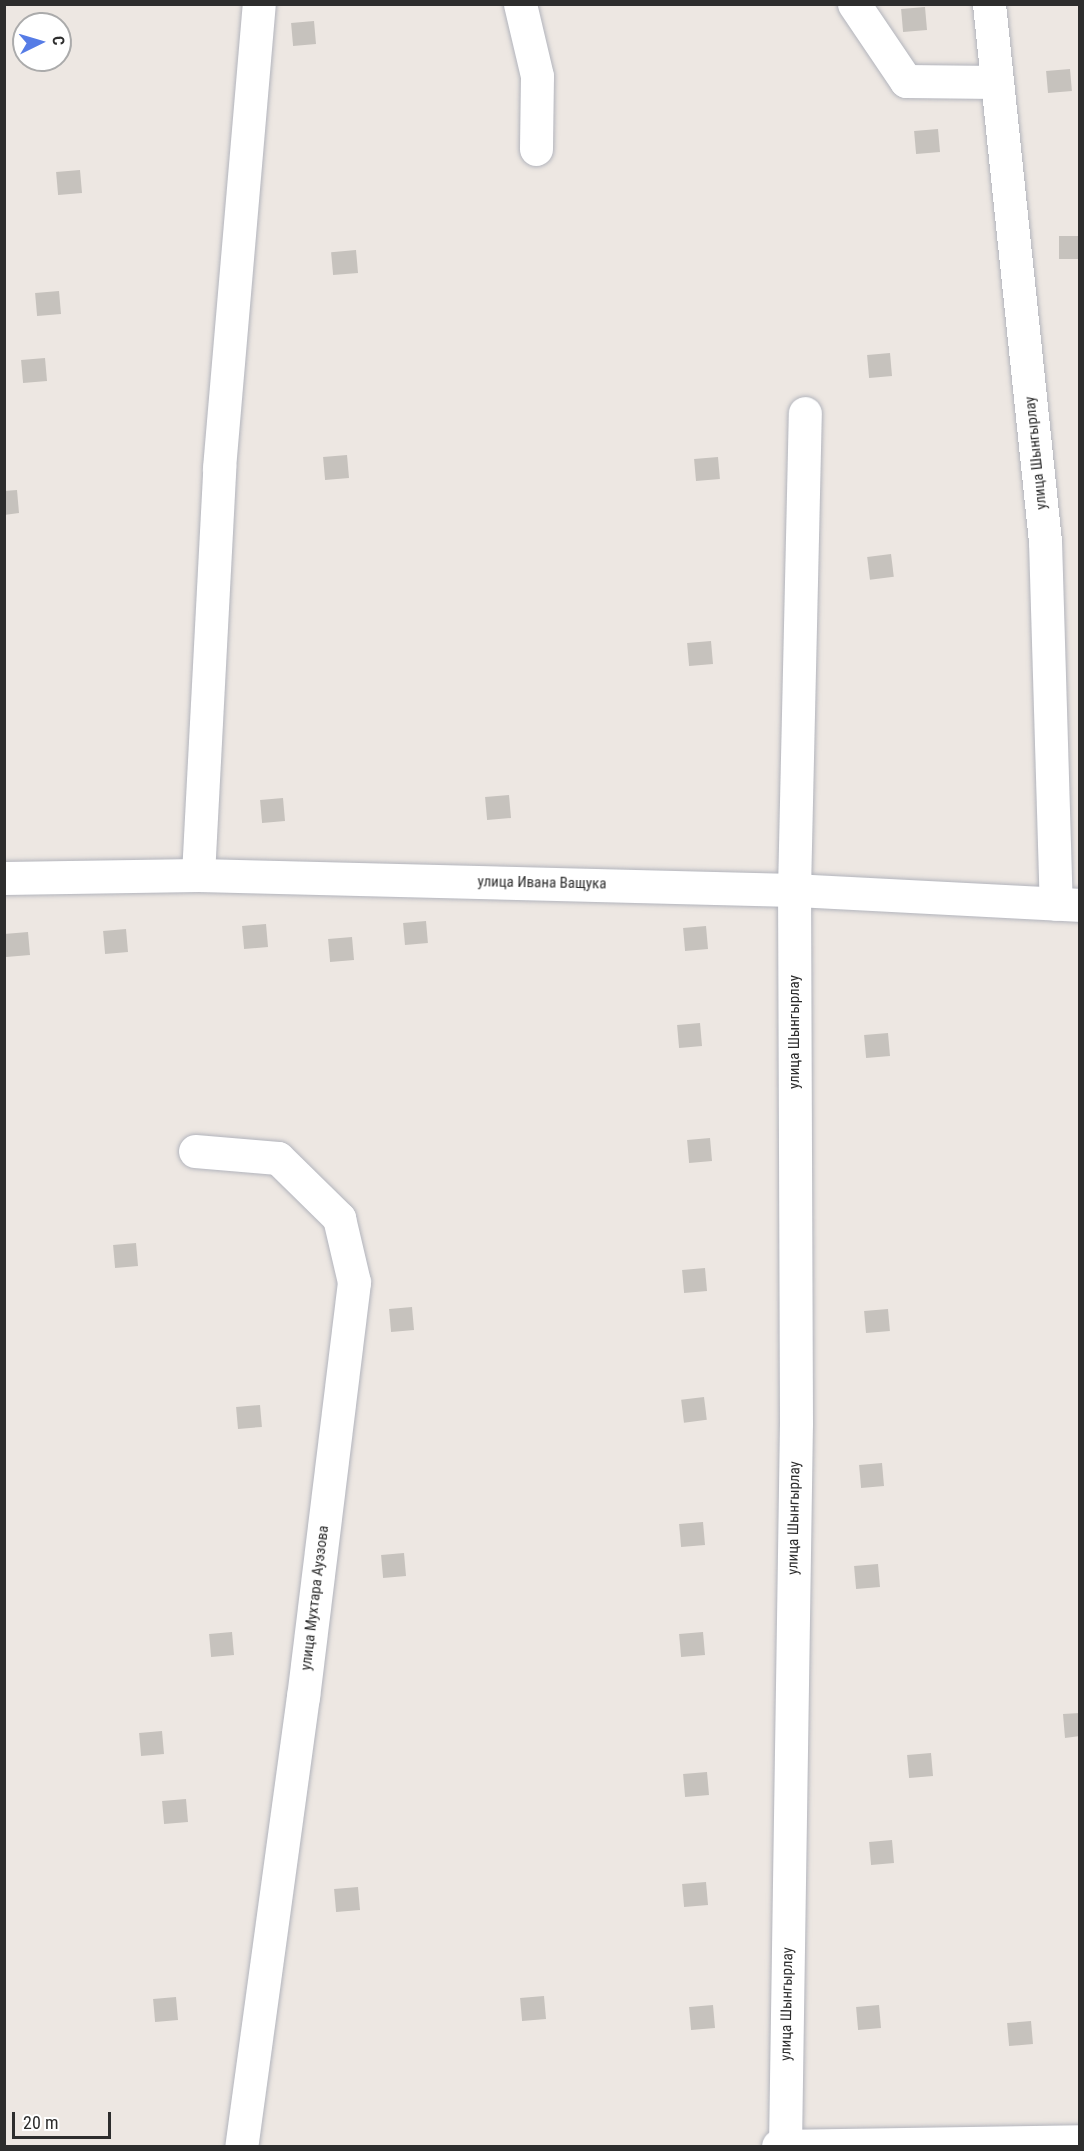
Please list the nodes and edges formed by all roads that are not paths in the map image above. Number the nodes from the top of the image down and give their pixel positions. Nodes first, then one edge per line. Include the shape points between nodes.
1 (259, 4) edge
2 (520, 4) edge
3 (854, 4) edge
4 (989, 4) edge
5 (997, 82) junction
6 (536, 149) dead end
7 (805, 413) dead end
8 (198, 874) junction
9 (4, 879) edge
10 (794, 890) junction
11 (1068, 905) edge
12 (195, 1151) dead end
13 (1080, 2141) edge
14 (241, 2146) edge
15 (778, 2146) edge
16 (785, 2146) edge

1 - 8 street via 219,468
2 - 6 street via 537,76
3 - 5 street via 906,81
4 - 5 street, улица Шынгырлау
5 - 11 street, улица Шынгырлау via 1045,541
7 - 10 street, улица Шынгырлау
8 - 9 street, улица Ивана Ващука
8 - 10 street, улица Ивана Ващука
10 - 11 street, улица Ивана Ващука
10 - 16 street, улица Шынгырлау via 796,1424
12 - 14 street, улица Мухтара Ауэзова via 279,1158 339,1218 354,1282 303,1696
13 - 16 street
15 - 16 street

